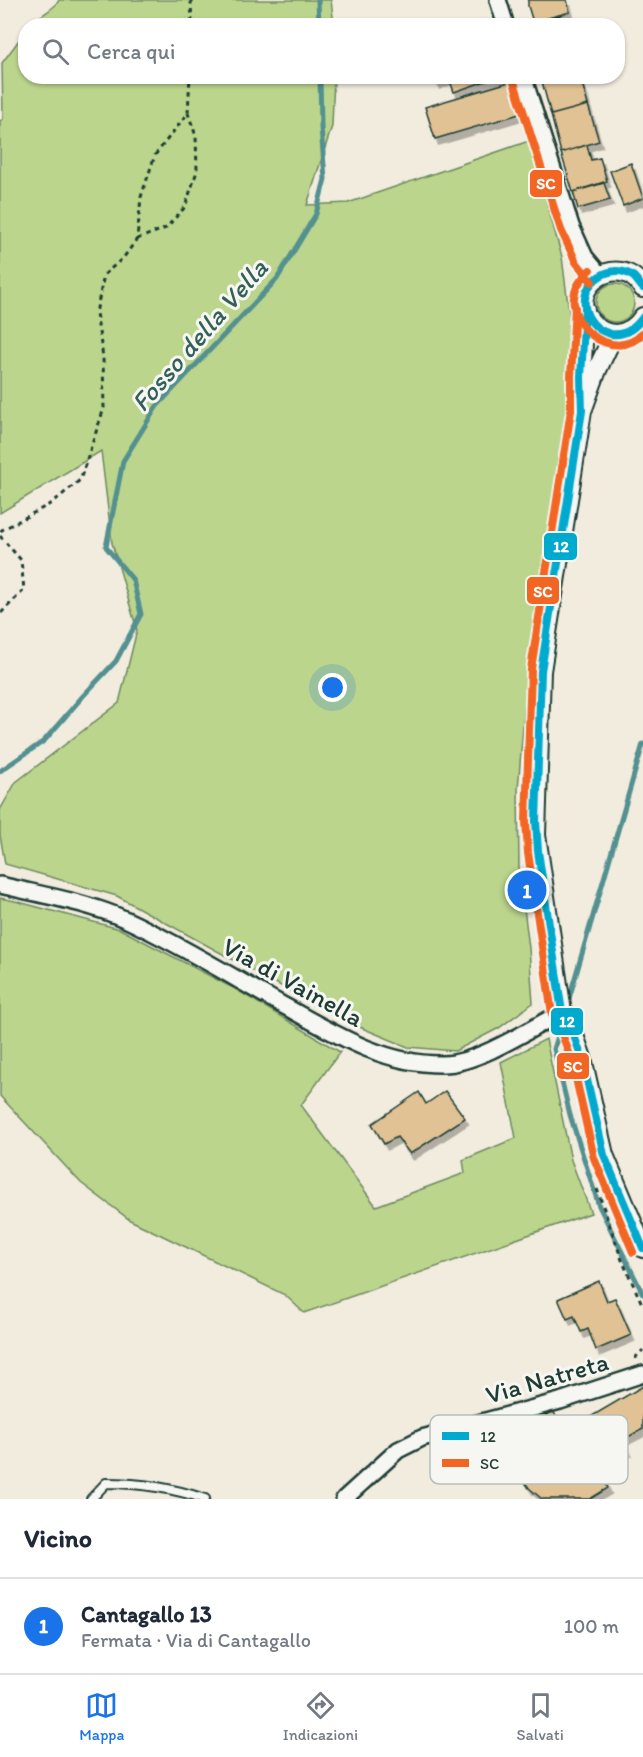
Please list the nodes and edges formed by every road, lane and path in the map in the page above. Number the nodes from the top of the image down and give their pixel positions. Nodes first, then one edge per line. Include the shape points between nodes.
1 (191, 0) edge
2 (498, 0) edge
3 (192, 18) edge
4 (504, 18) edge
5 (190, 84) edge
6 (526, 84) edge
7 (188, 113) junction
8 (137, 239) junction
9 (635, 271) edge
10 (600, 275) junction
11 (643, 288) edge
12 (585, 308) junction
13 (643, 317) edge
14 (614, 334) junction
15 (582, 411) junction
16 (0, 531) edge
17 (0, 536) edge
18 (0, 614) edge
19 (0, 885) edge
20 (562, 1012) junction
21 (600, 1200) dead end
22 (643, 1248) edge
23 (643, 1306) edge
24 (643, 1374) edge
25 (508, 1415) edge
26 (430, 1436) edge
27 (91, 1499) edge
28 (205, 1499) edge
29 (344, 1499) edge

1 - 3 path
2 - 4 street
5 - 7 path
6 - 10 street via 571,226 585,257
7 - 8 path via 155,155 141,197
7 - 8 path via 196,136 197,171 186,207 166,228
8 - 16 path via 104,275 96,314 103,357 104,408 80,480 52,503
9 - 10 street
9 - 11 street
10 - 12 street via 587,289
12 - 14 street via 595,326
12 - 15 street
13 - 14 street via 633,329
14 - 15 street
15 - 20 street via 541,671 536,821
17 - 18 path via 21,560 24,590
19 - 20 street, Via di Vainella via 78,903 126,920 334,1034 369,1051 414,1062 445,1064 481,1055
20 - 22 street via 582,1058 603,1155
21 - 23 path
24 - 25 street, Via Natreta
26 - 29 street, Via Natreta via 398,1450
27 - 28 lane via 106,1483 134,1483 180,1490

